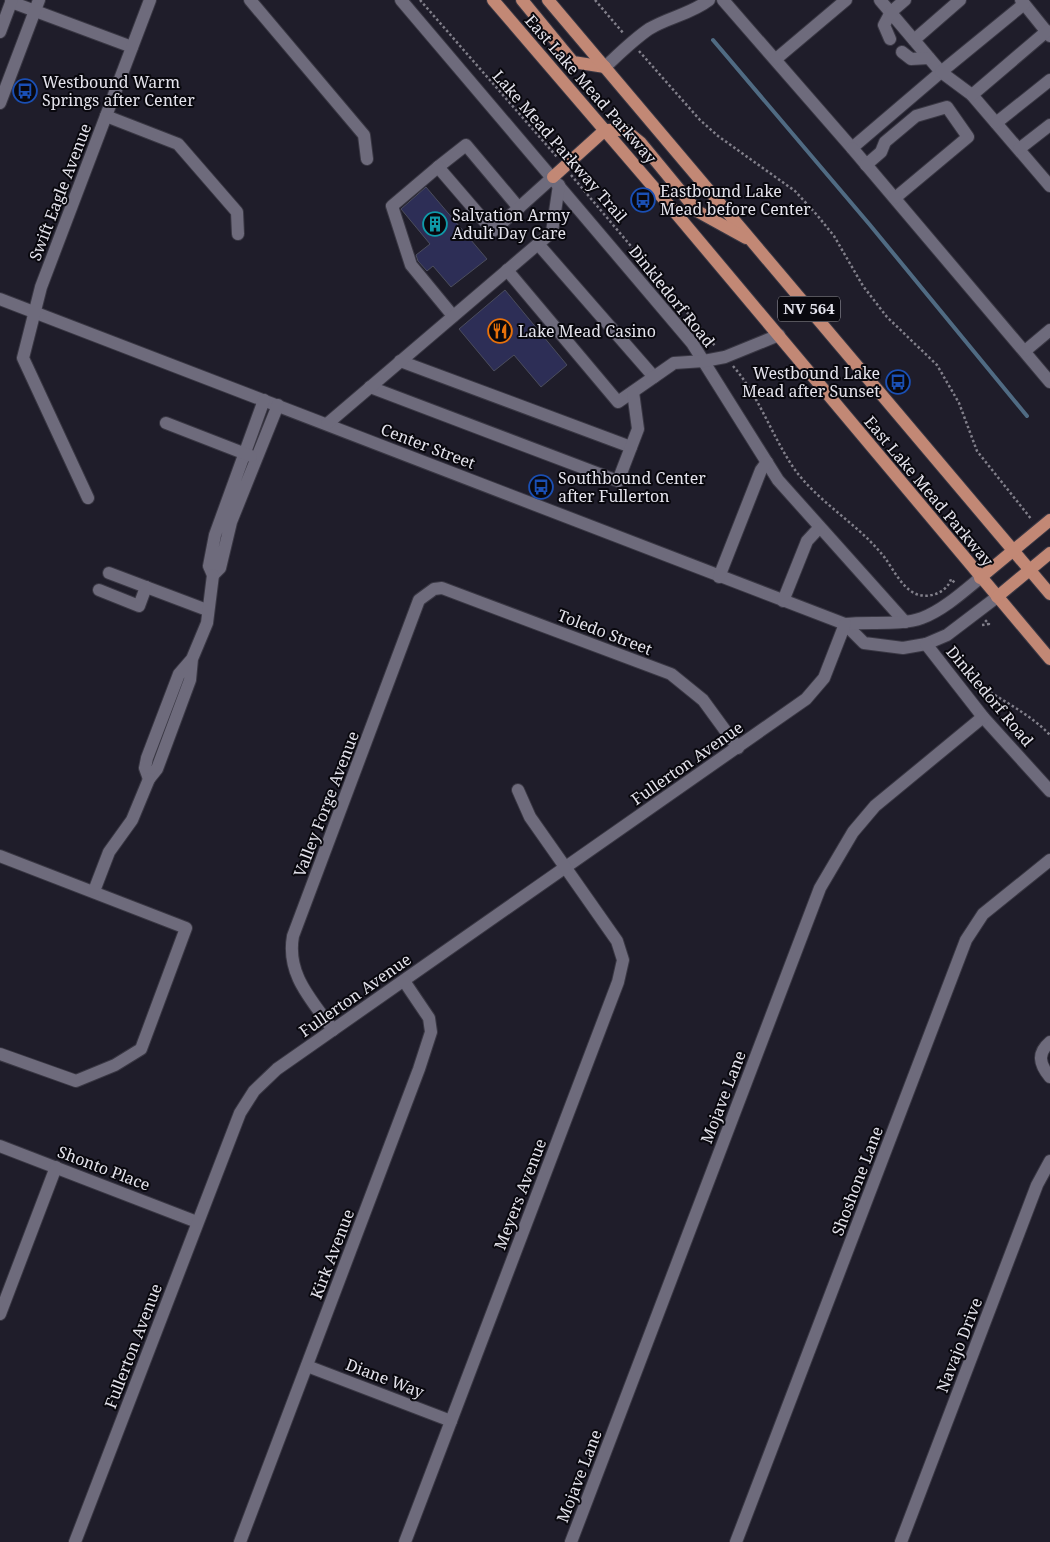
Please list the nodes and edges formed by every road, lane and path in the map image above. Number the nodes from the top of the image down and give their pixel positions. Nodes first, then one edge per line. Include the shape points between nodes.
1 (150, 0) edge
2 (250, 0) edge
3 (401, 0) edge
4 (420, 0) edge
5 (493, 0) edge
6 (522, 0) edge
7 (548, 0) edge
8 (595, 0) edge
9 (709, 0) edge
10 (724, 0) edge
11 (846, 0) edge
12 (880, 0) edge
13 (905, 0) edge
14 (960, 0) edge
15 (12, 1) edge
16 (1022, 2) edge
17 (37, 6) edge
18 (891, 12) junction
19 (0, 32) edge
20 (1048, 34) edge
21 (890, 39) dead end
22 (914, 40) junction
23 (632, 42) junction
24 (132, 47) junction
25 (902, 52) dead end
26 (929, 58) junction
27 (776, 59) junction
28 (605, 67) junction
29 (940, 72) junction
30 (1050, 80) edge
31 (972, 94) junction
32 (0, 103) edge
33 (106, 116) junction
34 (996, 123) junction
35 (1050, 125) edge
36 (605, 130) junction
37 (852, 148) junction
38 (1019, 149) junction
39 (367, 160) dead end
40 (866, 165) junction
41 (438, 167) junction
42 (565, 167) junction
43 (1048, 179) edge
44 (556, 181) junction
45 (894, 198) junction
46 (520, 208) junction
47 (238, 234) dead end
48 (753, 242) junction
49 (538, 244) junction
50 (507, 270) junction
51 (0, 300) edge
52 (34, 313) junction
53 (453, 316) junction
54 (1050, 330) edge
55 (779, 335) junction
56 (1025, 351) junction
57 (725, 356) junction
58 (400, 361) junction
59 (704, 362) junction
60 (654, 377) junction
61 (1050, 382) edge
62 (370, 387) junction
63 (633, 392) junction
64 (264, 400) junction
65 (278, 405) junction
66 (166, 423) dead end
67 (327, 424) junction
68 (631, 447) junction
69 (250, 456) junction
70 (767, 462) junction
71 (88, 498) dead end
72 (1050, 520) edge
73 (819, 528) junction
74 (1039, 530) junction
75 (1013, 551) junction
76 (1050, 553) edge
77 (1029, 570) junction
78 (110, 573) dead end
79 (719, 577) junction
80 (980, 578) junction
81 (146, 587) junction
82 (434, 589) joint
83 (100, 590) dead end
84 (962, 592) junction
85 (1050, 594) edge
86 (997, 597) junction
87 (783, 601) junction
88 (207, 610) junction
89 (978, 612) junction
90 (905, 622) junction
91 (844, 624) junction
92 (980, 626) dead end
93 (926, 644) junction
94 (192, 659) junction
95 (1050, 659) edge
96 (965, 674) dead end
97 (983, 717) junction
98 (160, 722) junction
99 (173, 726) junction
100 (1050, 736) edge
101 (738, 748) junction
102 (149, 779) junction
103 (518, 790) dead end
104 (1050, 791) edge
105 (0, 856) edge
106 (1050, 860) edge
107 (565, 868) junction
108 (94, 891) junction
109 (404, 981) junction
110 (333, 1030) junction
111 (1050, 1042) edge
112 (0, 1054) edge
113 (1050, 1077) edge
114 (0, 1146) edge
115 (1050, 1161) edge
116 (56, 1167) junction
117 (197, 1222) junction
118 (0, 1314) edge
119 (307, 1366) junction
120 (451, 1421) junction
121 (75, 1542) edge
122 (240, 1542) edge
123 (405, 1542) edge
124 (571, 1542) edge
125 (736, 1542) edge
126 (901, 1542) edge

1 - 24 street, Swift Eagle Avenue
2 - 39 street via 364,136
3 - 44 street, Dinkledorf Road
4 - 42 path, Lake Mead Parkway Trail
5 - 36 main road, East Lake Mead Parkway / NV 564
6 - 28 main road via 573,62
7 - 28 main road, East Lake Mead Parkway / NV 564
8 - 23 path
9 - 23 street via 697,9 651,28
10 - 27 street
11 - 27 street
12 - 18 street
13 - 18 street
14 - 22 street
15 - 17 street
15 - 19 street
16 - 20 street
16 - 29 street
17 - 24 street
17 - 32 street
18 - 21 street via 884,25
18 - 22 street
20 - 31 street
22 - 26 street
23 - 28 street
23 - 74 path via 700,120 795,191 817,215 887,317 937,365 959,403 977,451
24 - 33 street, Swift Eagle Avenue
25 - 26 street via 911,59
26 - 29 street
27 - 37 street
28 - 48 main road, East Lake Mead Parkway / NV 564
29 - 31 street
29 - 37 street
30 - 34 street
31 - 34 street
33 - 47 street via 178,144 236,212
33 - 52 street, Swift Eagle Avenue
34 - 38 street
35 - 38 street
36 - 42 main road
36 - 48 main road via 625,130 641,143 697,211
36 - 55 main road, East Lake Mead Parkway / NV 564
37 - 40 street
38 - 43 street
40 - 45 street
40 - 45 street via 881,152 885,142 916,116 947,107 968,138
41 - 46 street via 466,145
41 - 46 street via 493,231
41 - 53 street via 392,206 410,265
42 - 44 main road
42 - 57 path, Lake Mead Parkway Trail
44 - 46 street
44 - 49 street via 552,232
44 - 59 street, Dinkledorf Road via 692,343
45 - 56 street
48 - 75 main road, East Lake Mead Parkway / NV 564
49 - 50 street
49 - 60 street
50 - 53 street
50 - 63 street via 618,402
51 - 52 street, Center Street
52 - 64 street, Center Street
52 - 71 street, Swift Eagle Avenue via 23,358
53 - 58 street
54 - 56 street
55 - 57 street
55 - 80 main road, East Lake Mead Parkway / NV 564
56 - 61 street
57 - 59 street
57 - 84 path, Lake Mead Parkway Trail via 753,393 794,468 835,512 876,547 907,588 920,596 927,596 942,590 951,579
58 - 62 street
58 - 68 street
59 - 60 street via 674,364
59 - 70 street, Dinkledorf Road
60 - 63 street
62 - 67 street
62 - 68 street via 618,481
63 - 68 street via 638,429
64 - 65 street, Center Street
64 - 69 street
65 - 67 street, Center Street
65 - 69 street
66 - 69 street
67 - 79 street, Center Street
69 - 88 street via 232,503 215,535 209,566 213,575
70 - 73 street, Dinkledorf Road
70 - 79 street
72 - 74 main road, Center Street
73 - 87 street via 807,541
73 - 90 street, Dinkledorf Road
74 - 75 main road, Center Street
75 - 77 main road, East Lake Mead Parkway / NV 564
75 - 80 main road, Center Street
76 - 77 main road, Center Street
77 - 85 main road, East Lake Mead Parkway / NV 564
77 - 86 main road, Center Street
78 - 81 street
79 - 87 street, Center Street
80 - 84 street, Center Street
80 - 86 main road, East Lake Mead Parkway / NV 564
81 - 83 street via 139,606
81 - 88 street
82 - 101 street, Toledo Street via 442,588 671,674 703,700
82 - 110 street, Valley Forge Avenue via 419,600 293,936 290,953 300,984
84 - 90 street, Center Street via 923,618
86 - 89 street, Center Street
86 - 95 main road, East Lake Mead Parkway / NV 564
87 - 91 street, Center Street
88 - 94 street via 207,623
89 - 92 path via 989,624
89 - 93 street, Center Street via 947,635
90 - 91 street, Center Street
91 - 93 street, Center Street via 864,643 903,648
91 - 101 street, Fullerton Avenue via 824,678 806,699
93 - 97 street, Dinkledorf Road
94 - 98 street via 178,674
94 - 99 street via 190,680
96 - 100 path via 993,695 1022,710
97 - 104 street, Dinkledorf Road
97 - 124 street, Mojave Lane via 875,806 853,832 820,888
98 - 99 street
98 - 102 street via 145,764
99 - 102 street via 157,769
101 - 107 street, Fullerton Avenue
102 - 108 street via 132,820 109,852
103 - 107 street, Meyers Avenue via 530,817
105 - 108 street
106 - 125 street, Shoshone Lane via 984,914 966,940
107 - 109 street, Fullerton Avenue
107 - 120 street, Meyers Avenue via 617,941 624,960
108 - 112 street via 186,928 141,1049 115,1065 76,1081
109 - 110 street, Fullerton Avenue
109 - 119 street, Kirk Avenue via 429,1018 431,1032
110 - 117 street, Fullerton Avenue via 278,1069 254,1092 240,1113
111 - 113 street via 1042,1049 1040,1057
114 - 116 street, Shonto Place
115 - 126 street, Navajo Drive via 1037,1185
116 - 117 street, Shonto Place
116 - 118 street
117 - 121 street, Fullerton Avenue
119 - 120 street, Diane Way
119 - 122 street, Kirk Avenue
120 - 123 street, Meyers Avenue

